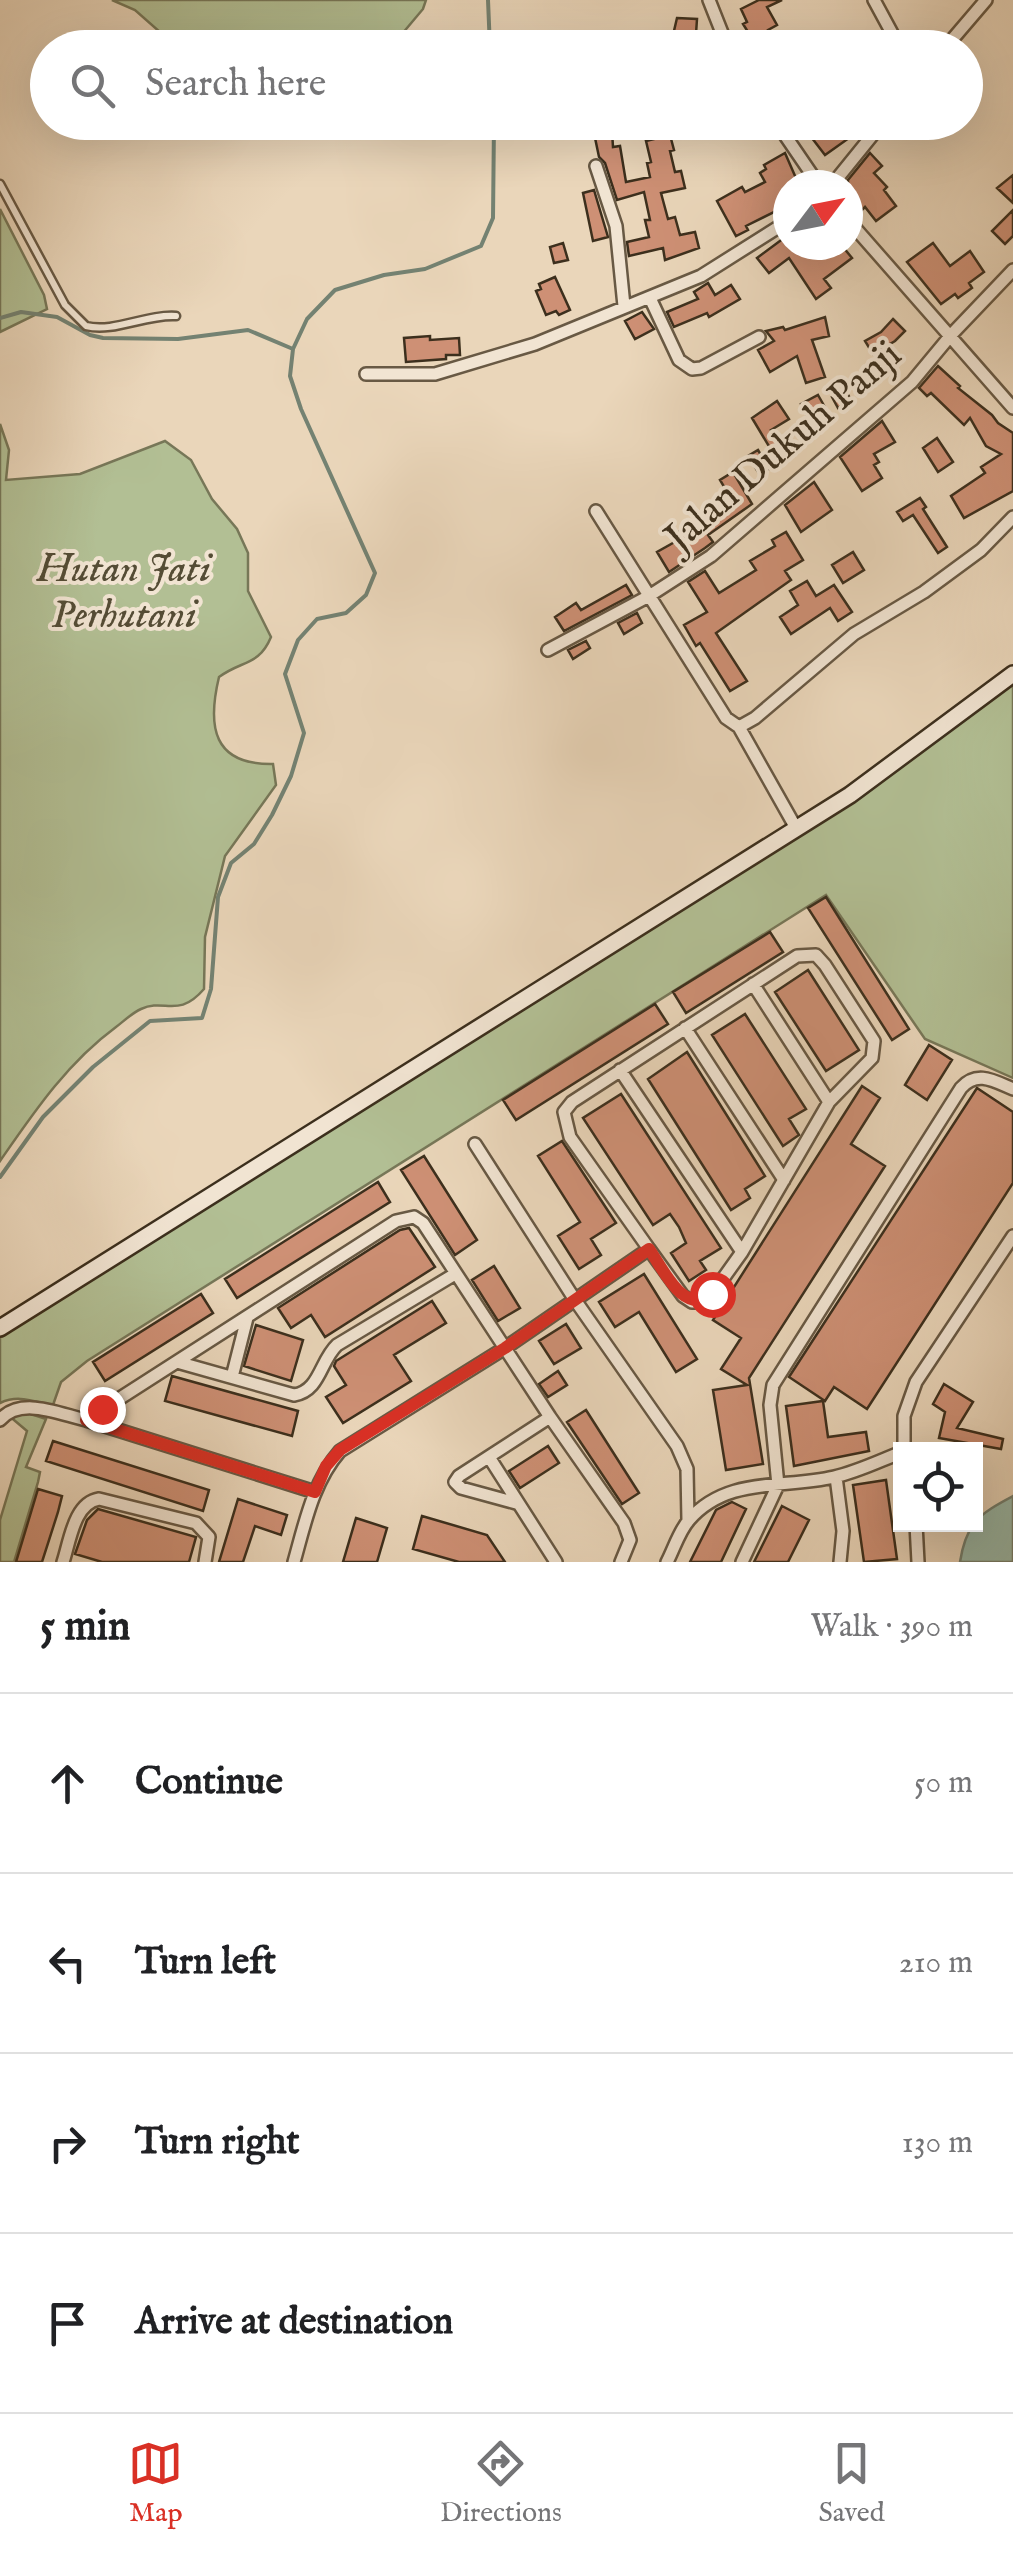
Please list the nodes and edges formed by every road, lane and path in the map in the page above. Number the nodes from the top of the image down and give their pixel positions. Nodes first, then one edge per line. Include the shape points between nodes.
1 (709, 0) edge
2 (874, 0) edge
3 (986, 0) edge
4 (721, 30) edge
5 (890, 30) edge
6 (960, 30) edge
7 (788, 140) edge
8 (868, 140) edge
9 (596, 166) dead end
10 (809, 170) edge
11 (844, 170) edge
12 (0, 184) edge
13 (773, 230) edge
14 (863, 237) edge
15 (1013, 270) edge
16 (650, 298) junction
17 (624, 306) junction
18 (176, 316) dead end
19 (951, 335) junction
20 (759, 337) dead end
21 (366, 374) dead end
22 (1013, 408) edge
23 (596, 511) dead end
24 (1013, 517) edge
25 (649, 596) junction
26 (548, 650) dead end
27 (1013, 674) edge
28 (739, 726) junction
29 (796, 828) junction
30 (753, 984) junction
31 (686, 1028) junction
32 (620, 1070) junction
33 (1013, 1089) edge
34 (830, 1102) junction
35 (476, 1144) dead end
36 (784, 1180) junction
37 (1013, 1236) edge
38 (649, 1249) junction
39 (1013, 1251) edge
40 (742, 1252) junction
41 (997, 1262) junction
42 (456, 1274) junction
43 (575, 1300) junction
44 (248, 1318) junction
45 (0, 1328) edge
46 (505, 1348) junction
47 (178, 1362) junction
48 (232, 1377) junction
49 (550, 1417) junction
50 (0, 1420) edge
51 (86, 1420) junction
52 (903, 1442) edge
53 (893, 1455) edge
54 (489, 1458) junction
55 (836, 1477) junction
56 (778, 1485) junction
57 (315, 1492) junction
58 (516, 1503) junction
59 (688, 1521) junction
60 (916, 1532) edge
61 (63, 1562) edge
62 (205, 1562) edge
63 (294, 1562) edge
64 (556, 1562) edge
65 (621, 1562) edge
66 (667, 1562) edge
67 (742, 1562) edge
68 (840, 1562) edge
69 (918, 1562) edge

1 - 4 street
2 - 5 street
3 - 6 street
7 - 10 street
8 - 11 street
9 - 17 street via 616,226
12 - 18 lane via 65,306 86,326
13 - 16 street via 701,276
14 - 19 street, Jalan Dukuh Panji
15 - 19 street, Jalan Dukuh Panji
16 - 17 street
16 - 20 street via 679,360 692,369
17 - 21 street via 534,344 435,374
19 - 22 street, Jalan Dukuh Panji
19 - 25 street, Jalan Dukuh Panji via 912,382 770,508
23 - 25 street, Jalan Dukuh Panji
24 - 28 street via 981,550 854,634
25 - 26 street, Jalan Dukuh Panji
25 - 28 street, Jalan Dukuh Panji via 726,718
27 - 29 main road
28 - 29 street, Jalan Dukuh Panji
29 - 45 main road
30 - 31 street
30 - 34 street
30 - 34 street via 797,956 816,956 826,965 876,1050
31 - 32 street
31 - 36 street
32 - 38 street via 572,1102 564,1120
32 - 40 street
33 - 56 street via 981,1077 961,1088 773,1385
34 - 36 street
35 - 43 street
36 - 40 street
37 - 41 street
38 - 40 street via 692,1302 712,1294
38 - 43 street
39 - 41 street
41 - 52 street via 916,1382
42 - 44 street via 423,1224 404,1217
42 - 46 street
42 - 48 street via 337,1346 303,1394
43 - 46 street
43 - 59 street via 677,1446 687,1469
44 - 47 street
44 - 48 street
46 - 49 street
46 - 57 street via 340,1450
47 - 48 street
47 - 51 street
49 - 54 street
49 - 65 street via 628,1531
50 - 51 street via 26,1406
51 - 57 street
53 - 55 street
54 - 58 street
54 - 58 street via 456,1484
55 - 56 street
55 - 68 street via 844,1531
56 - 59 street via 740,1487
56 - 67 street
57 - 63 street
58 - 64 street
59 - 66 street
60 - 69 street
61 - 62 street via 80,1510 99,1499 196,1523 209,1537

